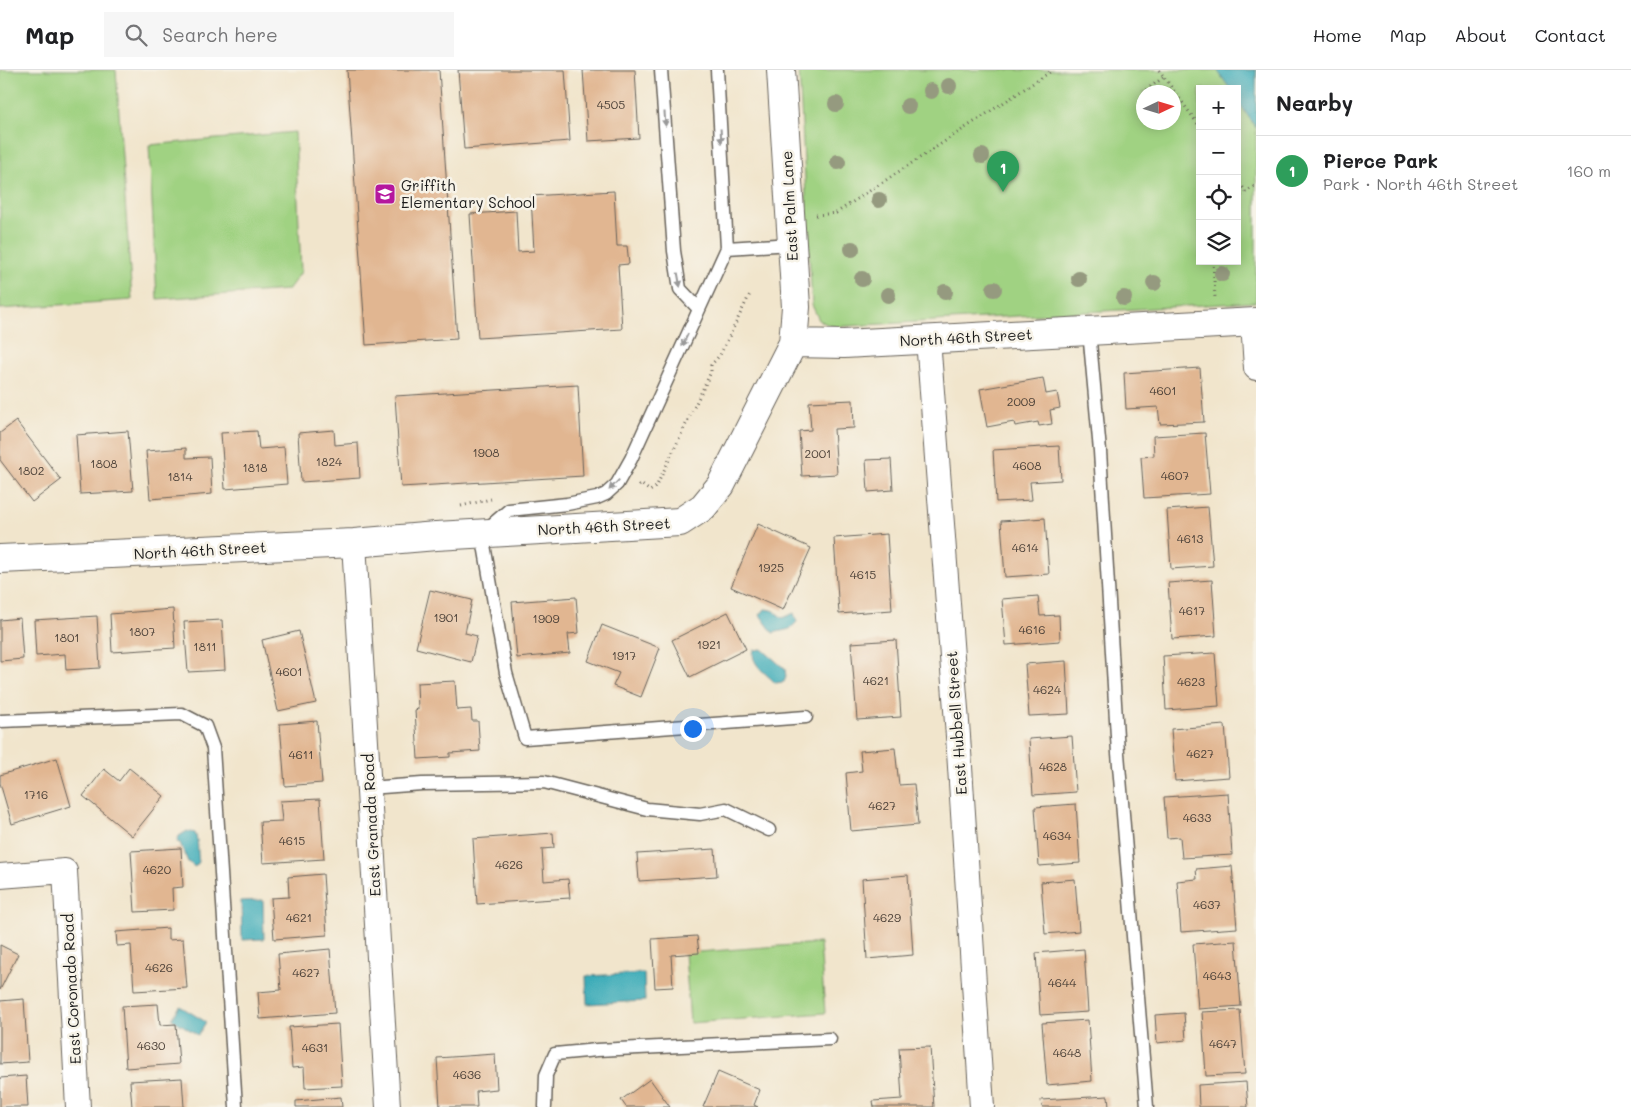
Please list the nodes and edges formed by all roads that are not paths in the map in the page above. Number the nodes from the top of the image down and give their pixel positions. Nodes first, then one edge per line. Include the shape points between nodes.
1 (661, 70) edge
2 (717, 70) edge
3 (781, 70) edge
4 (792, 244) junction
5 (727, 248) junction
6 (699, 309) junction
7 (1254, 322) edge
8 (1089, 331) junction
9 (928, 339) junction
10 (793, 342) junction
11 (1256, 368) edge
12 (482, 533) junction
13 (354, 543) junction
14 (0, 559) edge
15 (806, 717) dead end
16 (0, 722) edge
17 (369, 788) junction
18 (769, 830) dead end
19 (0, 876) edge
20 (830, 1039) dead end
21 (78, 1107) edge
22 (236, 1107) edge
23 (388, 1107) edge
24 (545, 1107) edge
25 (982, 1107) edge
26 (1147, 1107) edge

1 -> 6 lane via 674,251 680,288
2 -> 5 lane
3 - 4 street, East Palm Lane
4 - 5 lane
4 - 10 street, East Palm Lane via 796,307
5 - 6 lane
6 -> 12 lane via 617,484 597,498 509,510
7 - 8 street, North 46th Street
7 - 11 street
8 - 9 street, North 46th Street
8 - 26 lane via 1100,451 1118,754
9 - 10 street, North 46th Street via 844,344
9 - 25 street, East Hubbell Street
10 - 12 street, North 46th Street via 721,485 703,507 680,522
12 - 13 street, North 46th Street
12 - 15 lane via 506,673 525,738
13 - 14 street, North 46th Street
13 - 17 street, East Granada Road
16 - 22 lane via 182,714 205,726 213,748
17 - 18 lane via 544,782 647,809 700,814 726,810
17 - 23 street, East Granada Road
19 - 21 street, East Coronado Road via 65,871
20 - 24 lane via 555,1054 546,1075

